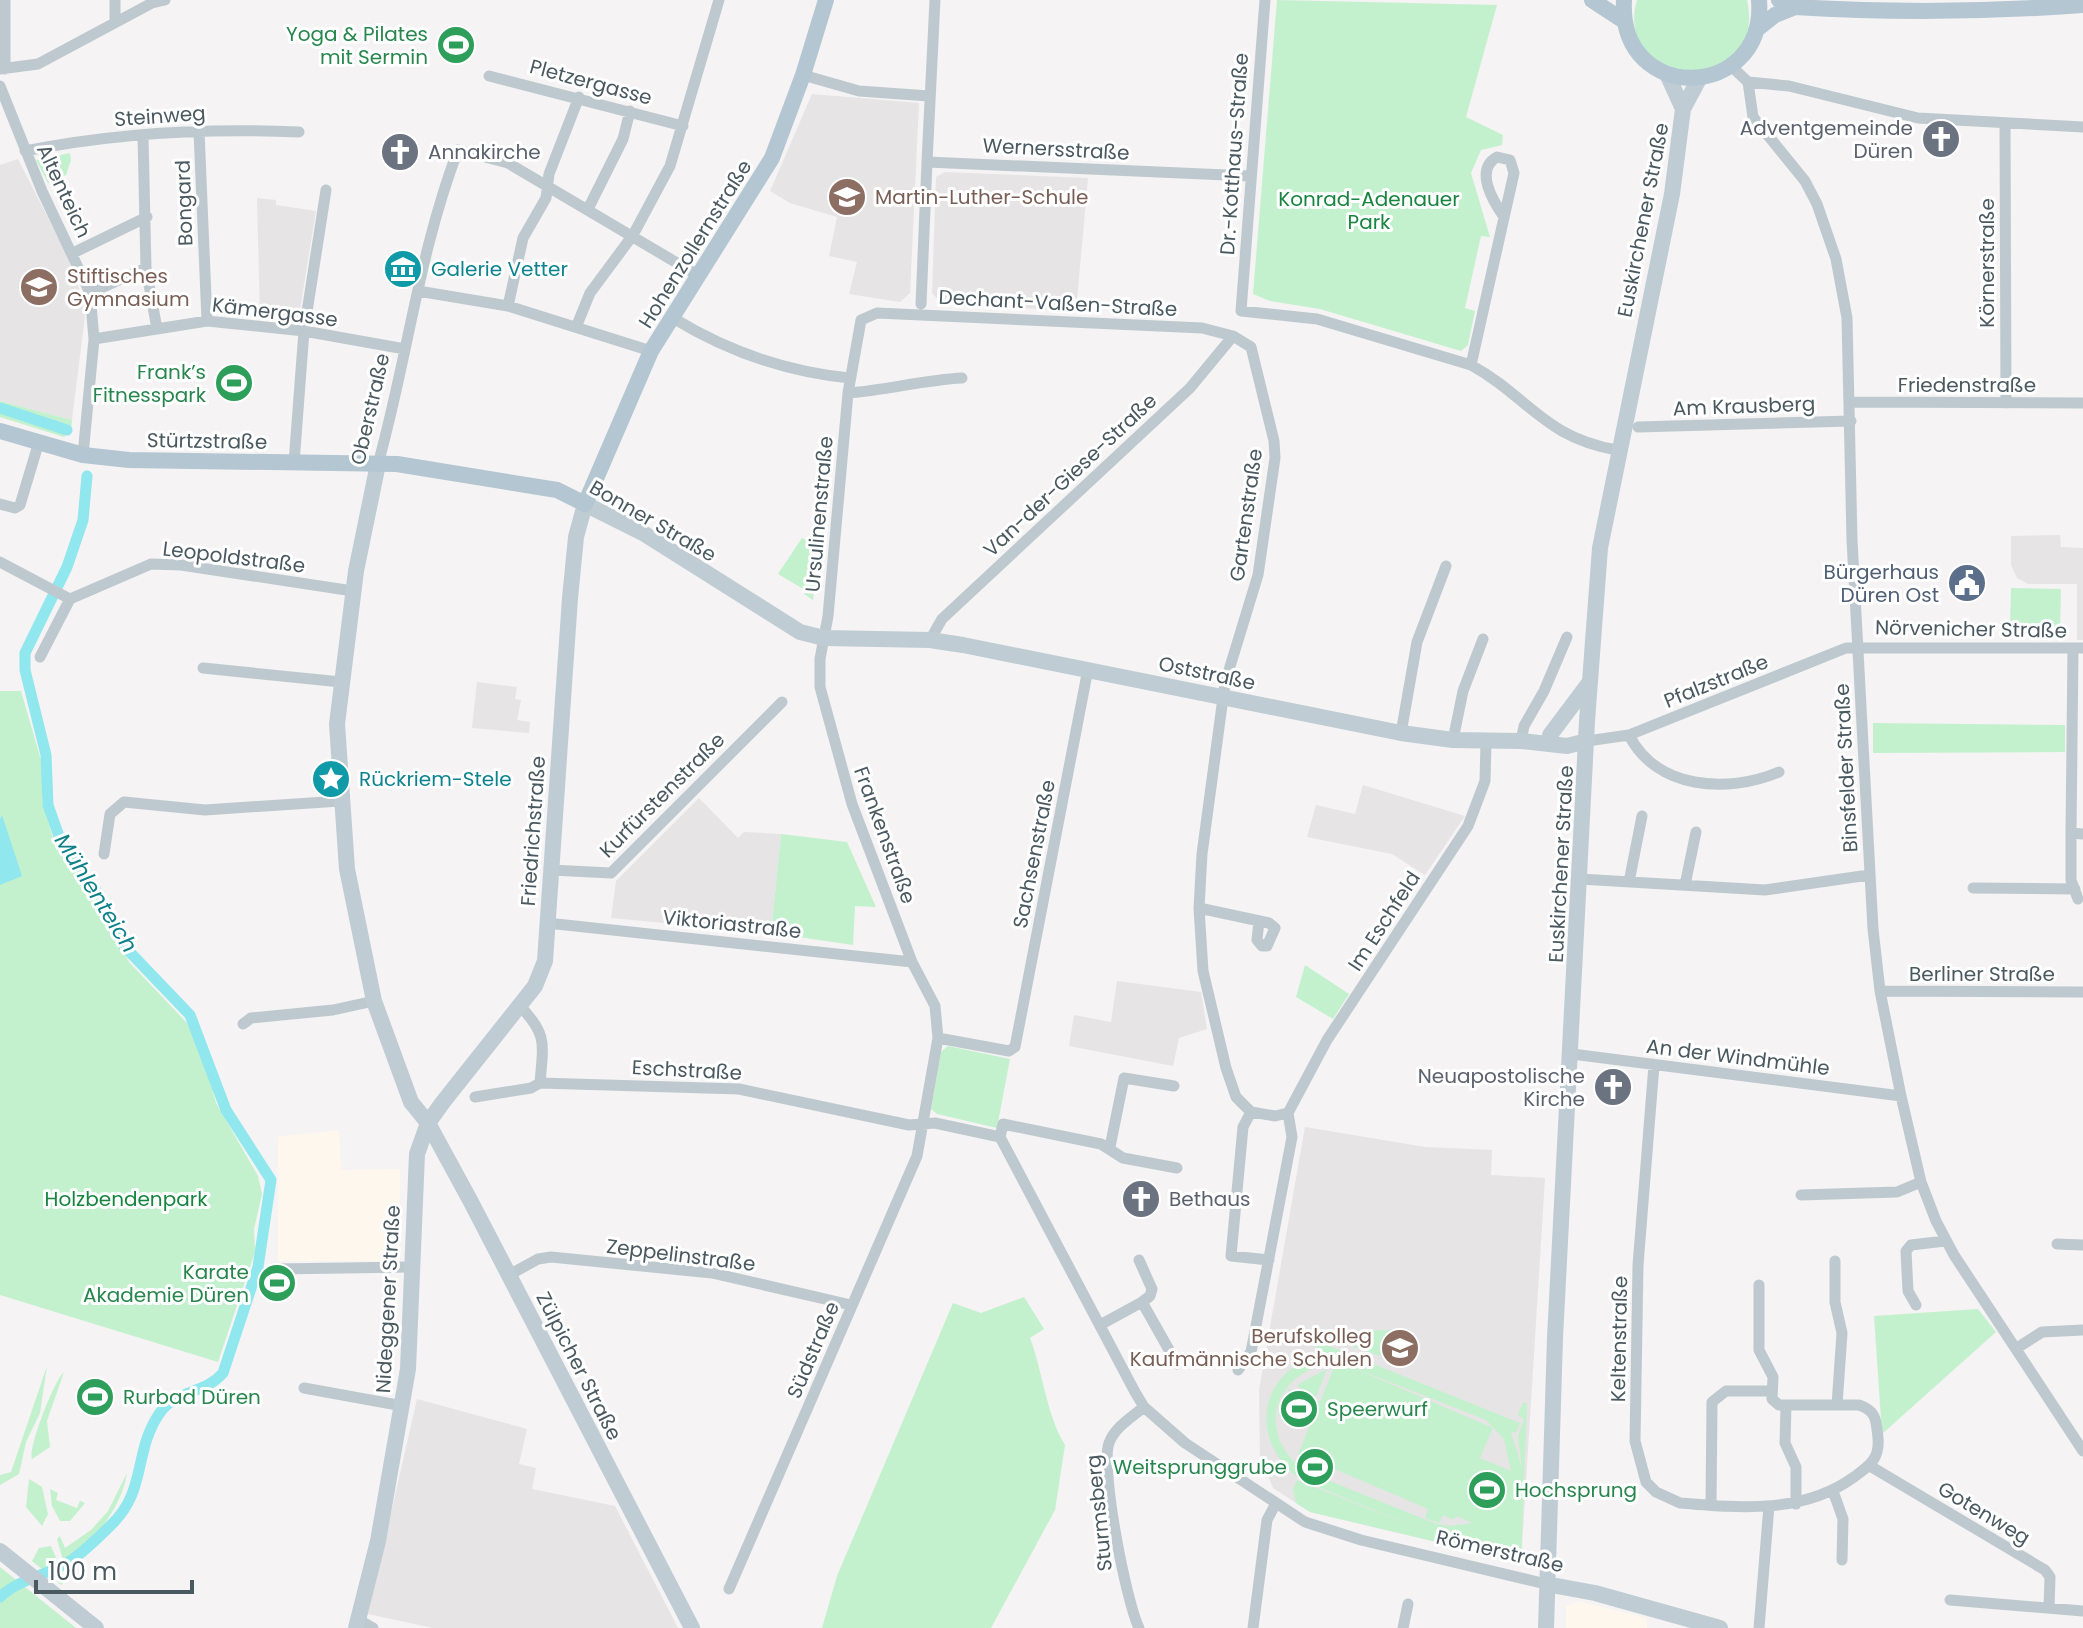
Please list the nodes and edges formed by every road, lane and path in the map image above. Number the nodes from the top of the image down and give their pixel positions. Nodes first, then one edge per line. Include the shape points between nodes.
1 (5, 0) edge
2 (115, 0) edge
3 (165, 0) edge
4 (719, 0) edge
5 (826, 0) edge
6 (935, 0) edge
7 (1265, 0) edge
8 (1592, 0) edge
9 (1624, 0) edge
10 (1759, 0) edge
11 (1779, 0) edge
12 (2003, 5) edge
13 (2083, 5) edge
14 (1795, 7) junction
15 (1624, 21) junction
16 (115, 22) junction
17 (1756, 30) junction
18 (1731, 66) junction
19 (2, 69) edge
20 (1667, 74) junction
21 (803, 75) junction
22 (489, 76) dead end
23 (1699, 79) junction
24 (1748, 82) junction
25 (0, 86) edge
26 (929, 96) junction
27 (579, 97) junction
28 (1683, 109) junction
29 (630, 111) junction
30 (2005, 124) junction
31 (683, 126) junction
32 (2083, 127) edge
33 (199, 131) junction
34 (299, 132) dead end
35 (143, 136) junction
36 (25, 151) junction
37 (927, 162) junction
38 (1249, 176) junction
39 (547, 185) junction
40 (326, 190) dead end
41 (588, 209) junction
42 (147, 217) junction
43 (1504, 217) junction
44 (633, 235) junction
45 (73, 253) junction
46 (146, 268) junction
47 (699, 276) junction
48 (418, 291) junction
49 (90, 293) junction
50 (921, 304) dead end
51 (508, 306) junction
52 (868, 315) joint
53 (673, 318) junction
54 (207, 321) junction
55 (577, 325) junction
56 (157, 329) junction
57 (304, 331) junction
58 (94, 339) junction
59 (1239, 339) junction
60 (405, 349) junction
61 (651, 351) junction
62 (1471, 365) junction
63 (850, 378) junction
64 (962, 378) dead end
65 (848, 393) junction
66 (1851, 402) junction
67 (2006, 403) junction
68 (2083, 403) edge
69 (1851, 421) junction
70 (1638, 427) dead end
71 (0, 431) edge
72 (38, 445) junction
73 (1617, 450) junction
74 (83, 455) junction
75 (294, 463) junction
76 (378, 464) junction
77 (0, 504) edge
78 (585, 504) junction
79 (0, 562) edge
80 (1446, 566) dead end
81 (353, 591) junction
82 (67, 597) junction
83 (1567, 637) dead end
84 (824, 638) junction
85 (1483, 639) dead end
86 (930, 640) junction
87 (1858, 646) junction
88 (2078, 648) edge
89 (40, 657) dead end
90 (203, 668) dead end
91 (1088, 669) junction
92 (341, 682) junction
93 (1590, 682) junction
94 (1224, 696) junction
95 (782, 702) dead end
96 (2077, 727) edge
97 (1401, 733) junction
98 (1550, 735) junction
99 (1629, 735) junction
100 (1453, 740) junction
101 (1521, 741) junction
102 (1587, 741) junction
103 (1486, 742) junction
104 (1779, 772) dead end
105 (2077, 779) edge
106 (340, 801) junction
107 (1642, 816) dead end
108 (1696, 832) dead end
109 (2077, 834) edge
110 (104, 854) dead end
111 (551, 870) junction
112 (1869, 875) junction
113 (1580, 879) junction
114 (1629, 882) junction
115 (1685, 885) junction
116 (1973, 888) dead end
117 (2078, 893) edge
118 (1199, 908) junction
119 (1259, 921) dead end
120 (547, 923) junction
121 (912, 962) junction
122 (1880, 991) junction
123 (2083, 992) edge
124 (374, 1001) junction
125 (520, 1006) junction
126 (243, 1024) dead end
127 (938, 1038) junction
128 (1572, 1054) junction
129 (1654, 1065) junction
130 (540, 1083) junction
131 (1174, 1086) dead end
132 (1901, 1096) junction
133 (475, 1097) dead end
134 (1251, 1112) junction
135 (1288, 1113) junction
136 (428, 1123) junction
137 (924, 1124) junction
138 (1000, 1137) junction
139 (1110, 1147) junction
140 (1177, 1168) dead end
141 (1921, 1182) junction
142 (1801, 1195) dead end
143 (1945, 1241) junction
144 (2057, 1244) dead end
145 (2083, 1245) edge
146 (1139, 1260) dead end
147 (1269, 1260) junction
148 (1835, 1261) dead end
149 (412, 1267) junction
150 (276, 1269) dead end
151 (509, 1275) junction
152 (1759, 1285) dead end
153 (1142, 1302) junction
154 (851, 1305) junction
155 (1916, 1305) dead end
156 (1100, 1325) junction
157 (2083, 1330) edge
158 (2017, 1348) junction
159 (1177, 1364) dead end
160 (1238, 1370) dead end
161 (304, 1388) dead end
162 (1772, 1391) junction
163 (1786, 1405) junction
164 (1837, 1405) junction
165 (403, 1406) junction
166 (1144, 1407) junction
167 (2083, 1451) edge
168 (1870, 1466) junction
169 (1833, 1491) junction
170 (1796, 1504) junction
171 (1275, 1505) junction
172 (1711, 1505) junction
173 (1769, 1506) junction
174 (0, 1551) edge
175 (1842, 1560) dead end
176 (1546, 1584) junction
177 (729, 1589) dead end
178 (1950, 1600) dead end
179 (1408, 1604) dead end
180 (2049, 1608) junction
181 (2083, 1611) edge
182 (363, 1625) edge
183 (96, 1628) edge
184 (692, 1628) edge
185 (1139, 1628) edge
186 (1253, 1628) edge
187 (1403, 1628) edge
188 (1546, 1628) edge
189 (1720, 1628) edge
190 (1759, 1628) edge

1 - 19 street
2 - 16 street
3 - 16 street
4 - 31 street
5 - 21 main road, Hohenzollernstraße
6 - 26 street
7 - 38 street, Dr.-Kotthaus-Straße
8 - 15 main road
9 - 15 main road
10 - 17 main road
11 - 14 main road
12 - 13 main road
12 - 14 main road via 1912,12
14 - 17 main road
15 - 20 main road via 1638,54
16 - 19 street via 38,64
17 - 18 main road
18 - 23 main road
18 - 24 street
20 - 23 main road
20 - 28 street, Euskirchener Straße
21 - 26 street via 859,91
21 - 47 main road, Hohenzollernstraße via 772,158
22 - 27 street, Pletzergasse
23 - 28 street, Euskirchener Straße
24 - 30 street via 1789,86 1918,118
24 - 66 street, Binsfelder Straße via 1753,117 1805,181 1831,245 1847,318
25 - 36 street, Altenteich
26 - 37 street
27 - 29 street, Pletzergasse
27 - 39 street
28 - 73 street, Euskirchener Straße via 1664,238
29 - 31 street, Pletzergasse
29 - 41 street via 623,139
30 - 32 street
30 - 67 street, Körnerstraße
31 - 44 street via 670,166
33 - 34 street, Steinweg
33 - 35 street, Steinweg
33 - 54 street, Bongard
35 - 36 street, Steinweg via 85,139
35 - 42 street
36 - 45 street, Altenteich
37 - 38 street, Wernersstraße
37 - 50 street
38 - 62 street, Dr.-Kotthaus-Straße via 1241,311 1317,319
39 - 41 street
39 - 48 street, Oberstraße via 508,163 458,150 434,218
39 - 51 street via 546,198 523,238
40 - 57 street
41 - 44 street
42 - 45 street
42 - 46 street
43 - 43 street via 1514,165 1497,157 1486,177
43 - 62 street
44 - 47 street
44 - 55 street via 590,293
45 - 49 street, Altenteich
46 - 49 street
46 - 56 street
47 - 53 main road, Hohenzollernstraße
48 - 51 street
48 - 60 street, Oberstraße
49 - 58 street, Altenteich
51 - 55 street
52 - 59 street, Dechant-Vaßen-Straße via 1202,328
52 - 63 street, Ursulinenstraße via 857,328
53 - 61 main road, Hohenzollernstraße
53 - 63 street via 714,341 788,368
54 - 56 street, Kämergasse
54 - 57 street, Kämergasse
55 - 61 street
56 - 58 street, Kämergasse
57 - 60 street, Kämergasse
57 - 75 street
58 - 74 street, Altenteich
59 - 86 street, Van-der-Giese-Straße via 942,619
59 - 94 street, Gartenstraße via 1254,355 1275,458 1258,575
60 - 76 street, Oberstraße
61 - 78 main road, Hohenzollernstraße
62 - 73 street via 1561,433
63 - 65 street, Ursulinenstraße
64 - 65 street
65 - 84 street, Ursulinenstraße
66 - 67 street, Friedenstraße
66 - 69 street, Binsfelder Straße
67 - 68 street, Friedenstraße
69 - 70 street, Am Krausberg
69 - 87 street, Binsfelder Straße
71 - 72 main road, Stürtzstraße
72 - 74 main road, Stürtzstraße
72 - 77 street via 20,505
73 - 93 street, Euskirchener Straße via 1600,548
74 - 75 main road, Stürtzstraße
75 - 76 main road, Stürtzstraße
76 - 78 main road, Bonner Straße via 544,488
76 - 81 street, Oberstraße
78 - 84 street, Bonner Straße via 643,533 800,632
78 - 111 street, Friedrichstraße via 570,598
79 - 82 street
80 - 97 street via 1417,642
81 - 82 street, Leopoldstraße via 164,563
81 - 92 street, Oberstraße
82 - 89 street
83 - 101 street
84 - 86 street, Oststraße
84 - 121 street, Frankenstraße via 819,673 823,705 852,804
85 - 100 street via 1463,691
86 - 91 street, Oststraße
87 - 88 street, Nörvenicher Straße
87 - 99 street, Pfalzstraße
87 - 112 street, Binsfelder Straße
88 - 96 street
90 - 92 street
91 - 94 street, Oststraße
91 - 127 street, Sachsenstraße via 1015,1047 1009,1051
92 - 106 street, Oberstraße
93 - 98 street
93 - 102 street, Euskirchener Straße
94 - 97 street, Oststraße
94 - 118 street
95 - 111 street, Kurfürstenstraße via 611,873
96 - 105 street
97 - 100 street, Oststraße
98 - 101 street, Oststraße
98 - 102 street, Oststraße
99 - 102 street, Pfalzstraße
99 - 104 street via 1648,764 1680,780 1725,783
100 - 103 street, Oststraße
101 - 102 street, Oststraße via 1567,746
101 - 103 street, Oststraße
102 - 113 street, Euskirchener Straße
103 - 135 street, Im Eschfeld via 1485,781 1468,826 1320,1051
105 - 109 street
106 - 110 street via 205,810 124,802 110,814
106 - 124 street, Oberstraße via 352,902
107 - 114 street
108 - 115 street
109 - 117 street
111 - 120 street, Friedrichstraße
112 - 115 street via 1765,890
112 - 122 street, Binsfelder Straße
113 - 114 street
113 - 128 street, Euskirchener Straße
114 - 115 street
116 - 117 street
118 - 119 street
118 - 134 street via 1203,971 1226,1068 1236,1097
120 - 121 street, Viktoriastraße
120 - 125 street, Friedrichstraße via 541,975
121 - 127 street, Frankenstraße via 938,1015
122 - 123 street, Berliner Straße
122 - 132 street, Binsfelder Straße
124 - 126 street via 251,1018
124 - 136 street, Oberstraße via 411,1102
125 - 130 street via 544,1037
125 - 136 street, Friedrichstraße
127 - 137 street, Südstraße
128 - 129 street, An der Windmühle
128 - 176 street, Euskirchener Straße
129 - 132 street, An der Windmühle
129 - 172 street, Keltenstraße via 1638,1265 1636,1453 1646,1482 1656,1492 1680,1503
130 - 133 street, Eschstraße
130 - 137 street, Eschstraße via 731,1088
131 - 139 street via 1124,1078
132 - 141 street, Binsfelder Straße
134 - 135 street
134 - 147 street via 1243,1127 1230,1252 1233,1258
135 - 147 street, Im Eschfeld via 1292,1137
136 - 149 street, Nideggener Straße via 415,1162
136 - 151 street, Zülpicher Straße
137 - 138 street, Eschstraße
137 - 154 street, Südstraße via 917,1156
138 - 139 street via 1003,1124
138 - 156 street
139 - 140 street via 1123,1158
141 - 142 street via 1897,1192
141 - 143 street, Binsfelder Straße
143 - 155 street via 1911,1245 1906,1251 1908,1291
143 - 158 street, Binsfelder Straße
144 - 145 street
146 - 153 street via 1152,1289
147 - 160 street, Im Eschfeld via 1251,1352
148 - 164 street via 1842,1333
149 - 150 street
149 - 165 street, Nideggener Straße
151 - 154 street, Zeppelinstraße via 551,1257 712,1273
151 - 184 street, Zülpicher Straße
152 - 162 street via 1759,1350 1773,1377
153 - 156 street
153 - 159 street
154 - 177 street, Südstraße
156 - 166 street
157 - 158 street via 2042,1332
158 - 167 street, Binsfelder Straße
161 - 165 street
162 - 163 street via 1772,1399
162 - 172 street via 1726,1391 1712,1402
163 - 164 street
163 - 170 street via 1785,1443 1796,1467
164 - 168 street via 1873,1411 1879,1445
165 - 182 street, Nideggener Straße
166 - 171 street via 1185,1443
166 - 185 street, Sturmsberg via 1114,1434 1107,1451 1118,1551
168 - 169 street, Keltenstraße
168 - 180 street, Gotenweg via 2045,1570 2050,1577
169 - 170 street, Keltenstraße
169 - 175 street via 1843,1519
170 - 173 street, Keltenstraße
171 - 176 street, Römerstraße via 1305,1522 1361,1540
171 - 186 street via 1267,1520
172 - 173 street, Keltenstraße
173 - 190 street
174 - 183 street
176 - 188 street, Euskirchener Straße
176 - 189 street, Römerstraße
178 - 180 street
179 - 187 street
180 - 181 street

